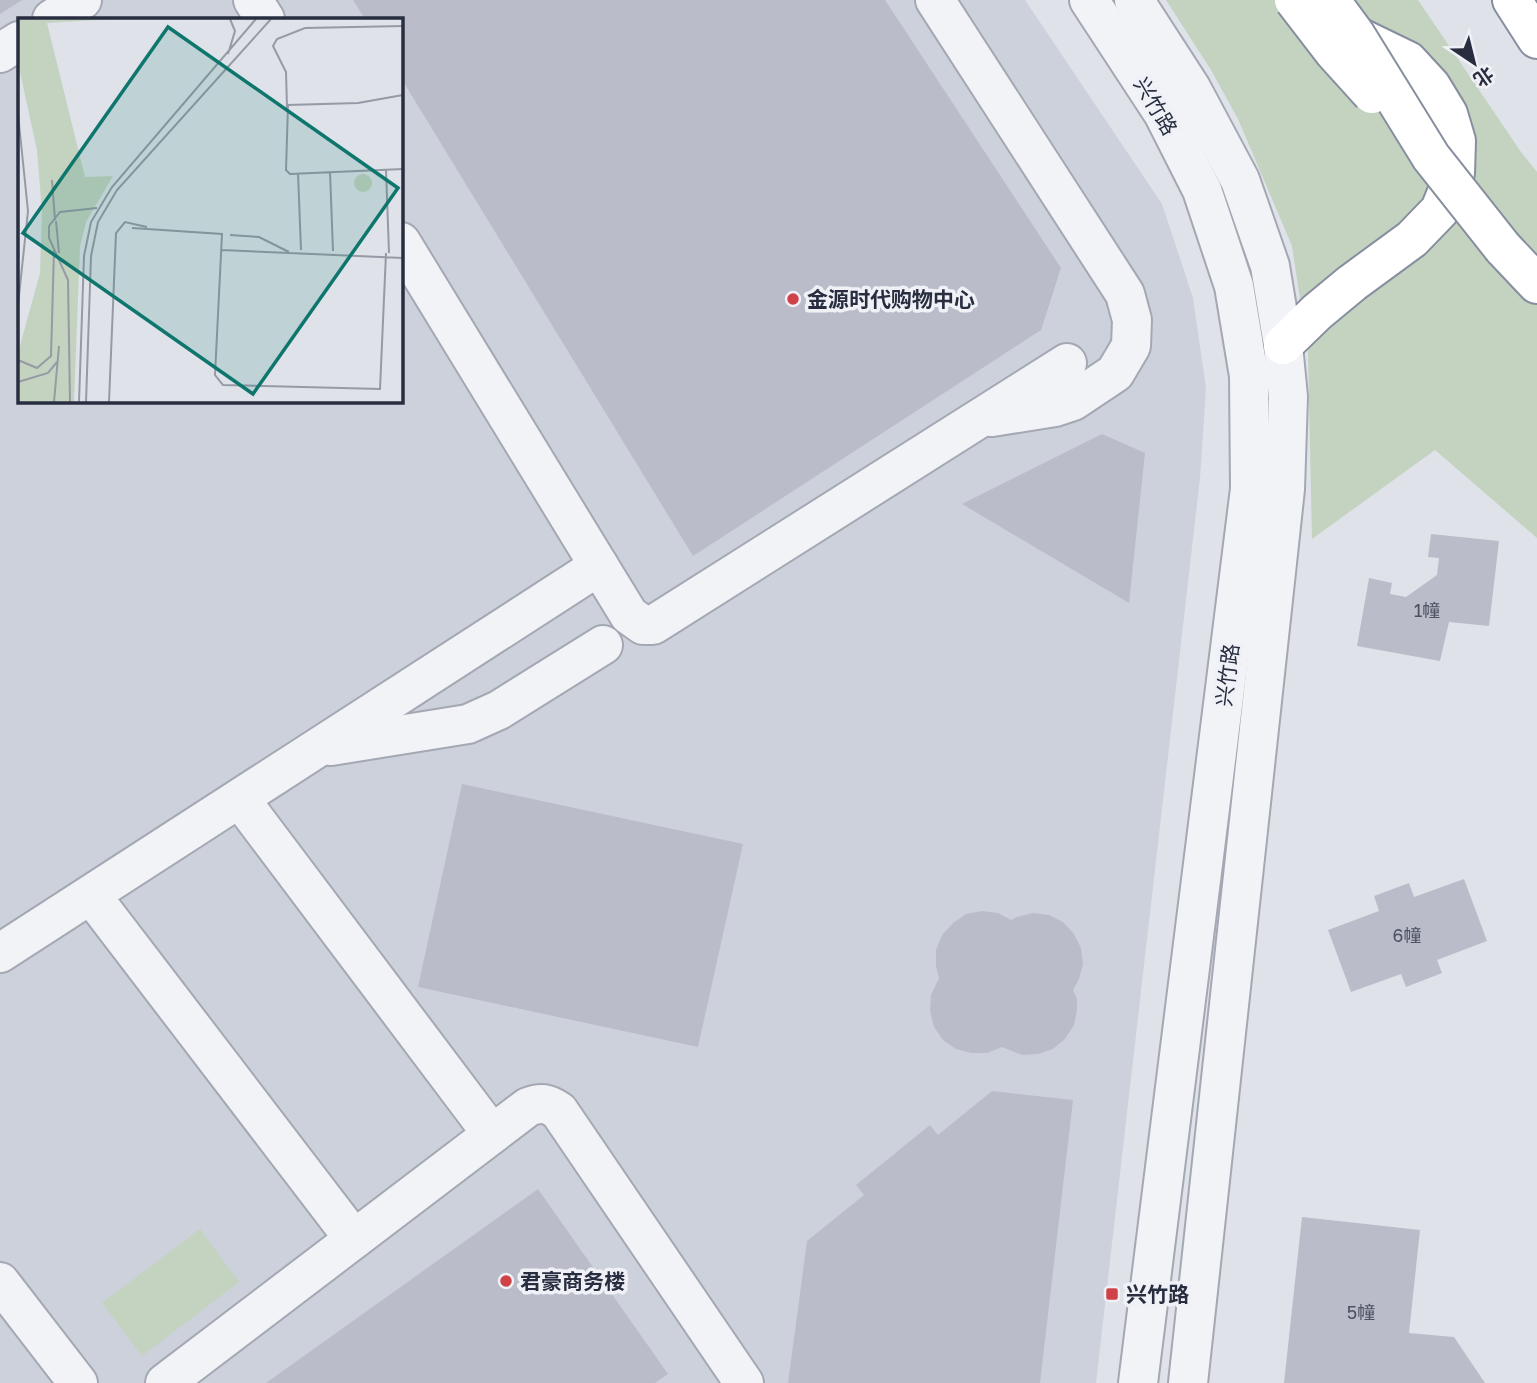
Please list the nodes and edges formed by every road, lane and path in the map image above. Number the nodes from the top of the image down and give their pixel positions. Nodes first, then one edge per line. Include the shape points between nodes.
1 (82, 0) edge
2 (253, 0) edge
3 (935, 0) edge
4 (1089, 0) edge
5 (1134, 0) edge
6 (1283, 0) edge
7 (1294, 0) edge
8 (1330, 0) edge
9 (1512, 0) edge
10 (54, 18) edge
11 (264, 18) edge
12 (1537, 38) edge
13 (18, 42) edge
14 (0, 53) edge
15 (1431, 157) junction
16 (402, 244) edge
17 (1537, 284) edge
18 (1283, 345) junction
19 (1067, 363) dead end
20 (980, 418) junction
21 (594, 558) junction
22 (603, 645) dead end
23 (318, 748) junction
24 (267, 756) junction
25 (240, 799) junction
26 (90, 895) junction
27 (0, 927) edge
28 (0, 954) edge
29 (492, 1134) junction
30 (354, 1240) junction
31 (0, 1282) edge
32 (78, 1383) edge
33 (165, 1383) edge
34 (744, 1383) edge
35 (1138, 1383) edge
36 (1188, 1383) edge

1 - 10 street
2 - 11 street
3 - 20 street via 1125,294 1132,320 1131,346 1115,373 1073,401
4 - 35 street, 兴竹路 via 1163,113 1202,190 1234,286 1249,376 1250,489
5 - 18 street, 兴竹路 via 1191,88 1240,180 1270,266
6 - 18 highway via 1408,61 1448,114 1456,141 1455,173 1440,210 1412,239 1352,283
7 - 15 highway, bridge via 1334,52
8 - 15 highway, bridge
9 - 12 highway
13 - 14 street
15 - 17 highway, bridge
16 - 21 street
18 - 36 street, 兴竹路 via 1288,397 1285,489
19 - 20 street
20 - 21 street via 653,625 643,625 629,615
21 - 23 street
21 - 24 street
22 - 23 street via 499,710 468,724
23 - 24 street
23 - 25 street
24 - 27 street
25 - 26 street
25 - 29 street
26 - 28 street
26 - 30 street
29 - 30 street
29 - 34 street via 528,1107 540,1103 559,1111
30 - 33 street
31 - 32 street

